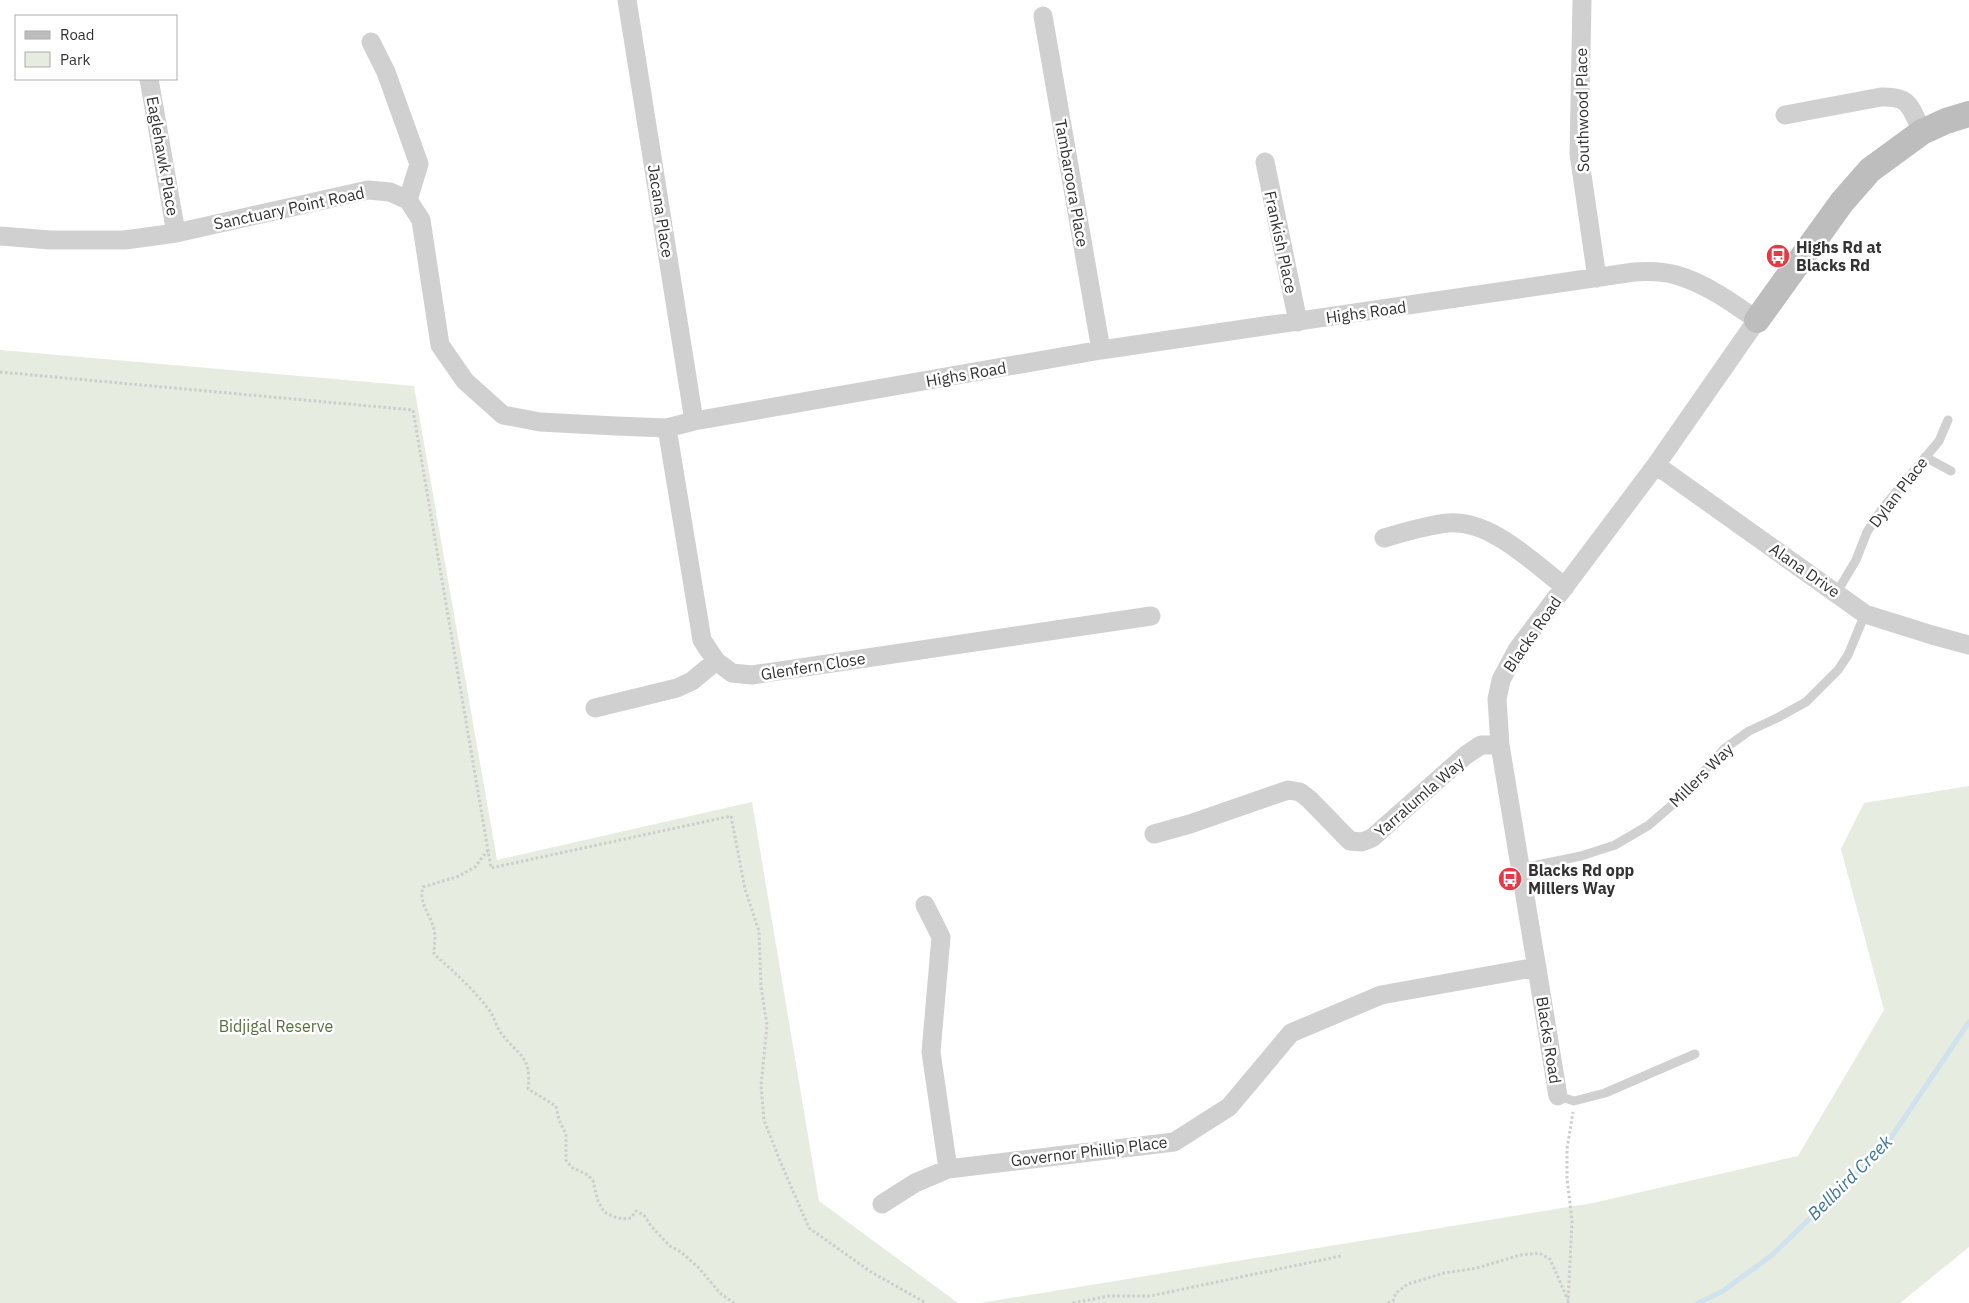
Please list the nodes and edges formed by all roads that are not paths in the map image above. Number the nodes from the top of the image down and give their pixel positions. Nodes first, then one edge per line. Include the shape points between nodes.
1 (627, 0) edge
2 (1582, 0) edge
3 (1043, 16) dead end
4 (371, 42) dead end
5 (149, 80) edge
6 (1785, 114) dead end
7 (1969, 114) edge
8 (1922, 132) junction
9 (1265, 162) dead end
10 (408, 200) junction
11 (176, 233) junction
12 (0, 236) edge
13 (1597, 278) junction
14 (1757, 320) junction
15 (1298, 322) junction
16 (1101, 350) junction
17 (1948, 420) dead end
18 (694, 421) junction
19 (667, 428) junction
20 (1925, 457) junction
21 (1656, 465) junction
22 (1951, 471) dead end
23 (1384, 538) dead end
24 (1565, 587) junction
25 (1837, 592) junction
26 (1865, 614) junction
27 (1151, 616) dead end
28 (1969, 645) edge
29 (716, 662) junction
30 (595, 708) dead end
31 (1500, 745) junction
32 (1154, 834) dead end
33 (1522, 868) junction
34 (925, 904) dead end
35 (1537, 967) junction
36 (1695, 1054) dead end
37 (1566, 1098) joint
38 (948, 1169) junction
39 (882, 1204) dead end

1 - 18 street, Jacana Place
2 - 13 street, Southwood Place via 1579,154
3 - 16 street, Tambaroora Place
4 - 10 street via 386,72 419,164
5 - 11 street, Eaglehawk Place
6 - 8 street via 1894,97 1910,106
7 - 8 street
8 - 14 street via 1889,155 1855,186
9 - 15 street, Frankish Place
10 - 11 street, Sanctuary Point Road via 390,192 368,190
10 - 19 street via 421,220 440,345 465,381 503,415 540,422
11 - 12 street, Sanctuary Point Road via 125,240
13 - 14 street, Highs Road via 1654,271 1676,275 1718,295
13 - 15 street, Highs Road
14 - 21 street, Blacks Road
15 - 16 street, Highs Road
16 - 18 street, Highs Road
17 - 20 lane, Dylan Place via 1938,441
18 - 19 street, Highs Road
19 - 29 street, Glenfern Close via 702,640
20 - 22 lane
20 - 25 lane, Dylan Place via 1867,532 1856,560
21 - 24 street, Blacks Road
21 - 25 street, Alana Drive
23 - 24 street via 1449,523 1470,524 1488,530
24 - 31 street, Blacks Road via 1517,650 1501,680 1497,699
25 - 26 street, Alana Drive
26 - 28 street, Alana Drive
26 - 33 lane, Millers Way via 1838,670 1806,702 1749,731 1724,749 1680,798 1649,825 1615,845 1581,856
27 - 29 street, Glenfern Close via 752,676 732,673
29 - 30 street via 677,688
31 - 32 street, Yarralumla Way via 1482,746 1466,755 1372,838 1362,842 1350,841 1309,799 1300,792 1288,790
31 - 33 street, Blacks Road
33 - 35 street, Blacks Road
34 - 38 street via 941,936 931,1052
35 - 37 street, Blacks Road
35 - 38 street, Governor Phillip Place via 1381,994 1291,1033 1229,1106 1174,1142
36 - 37 lane via 1605,1093
38 - 39 street, Governor Phillip Place via 915,1183

